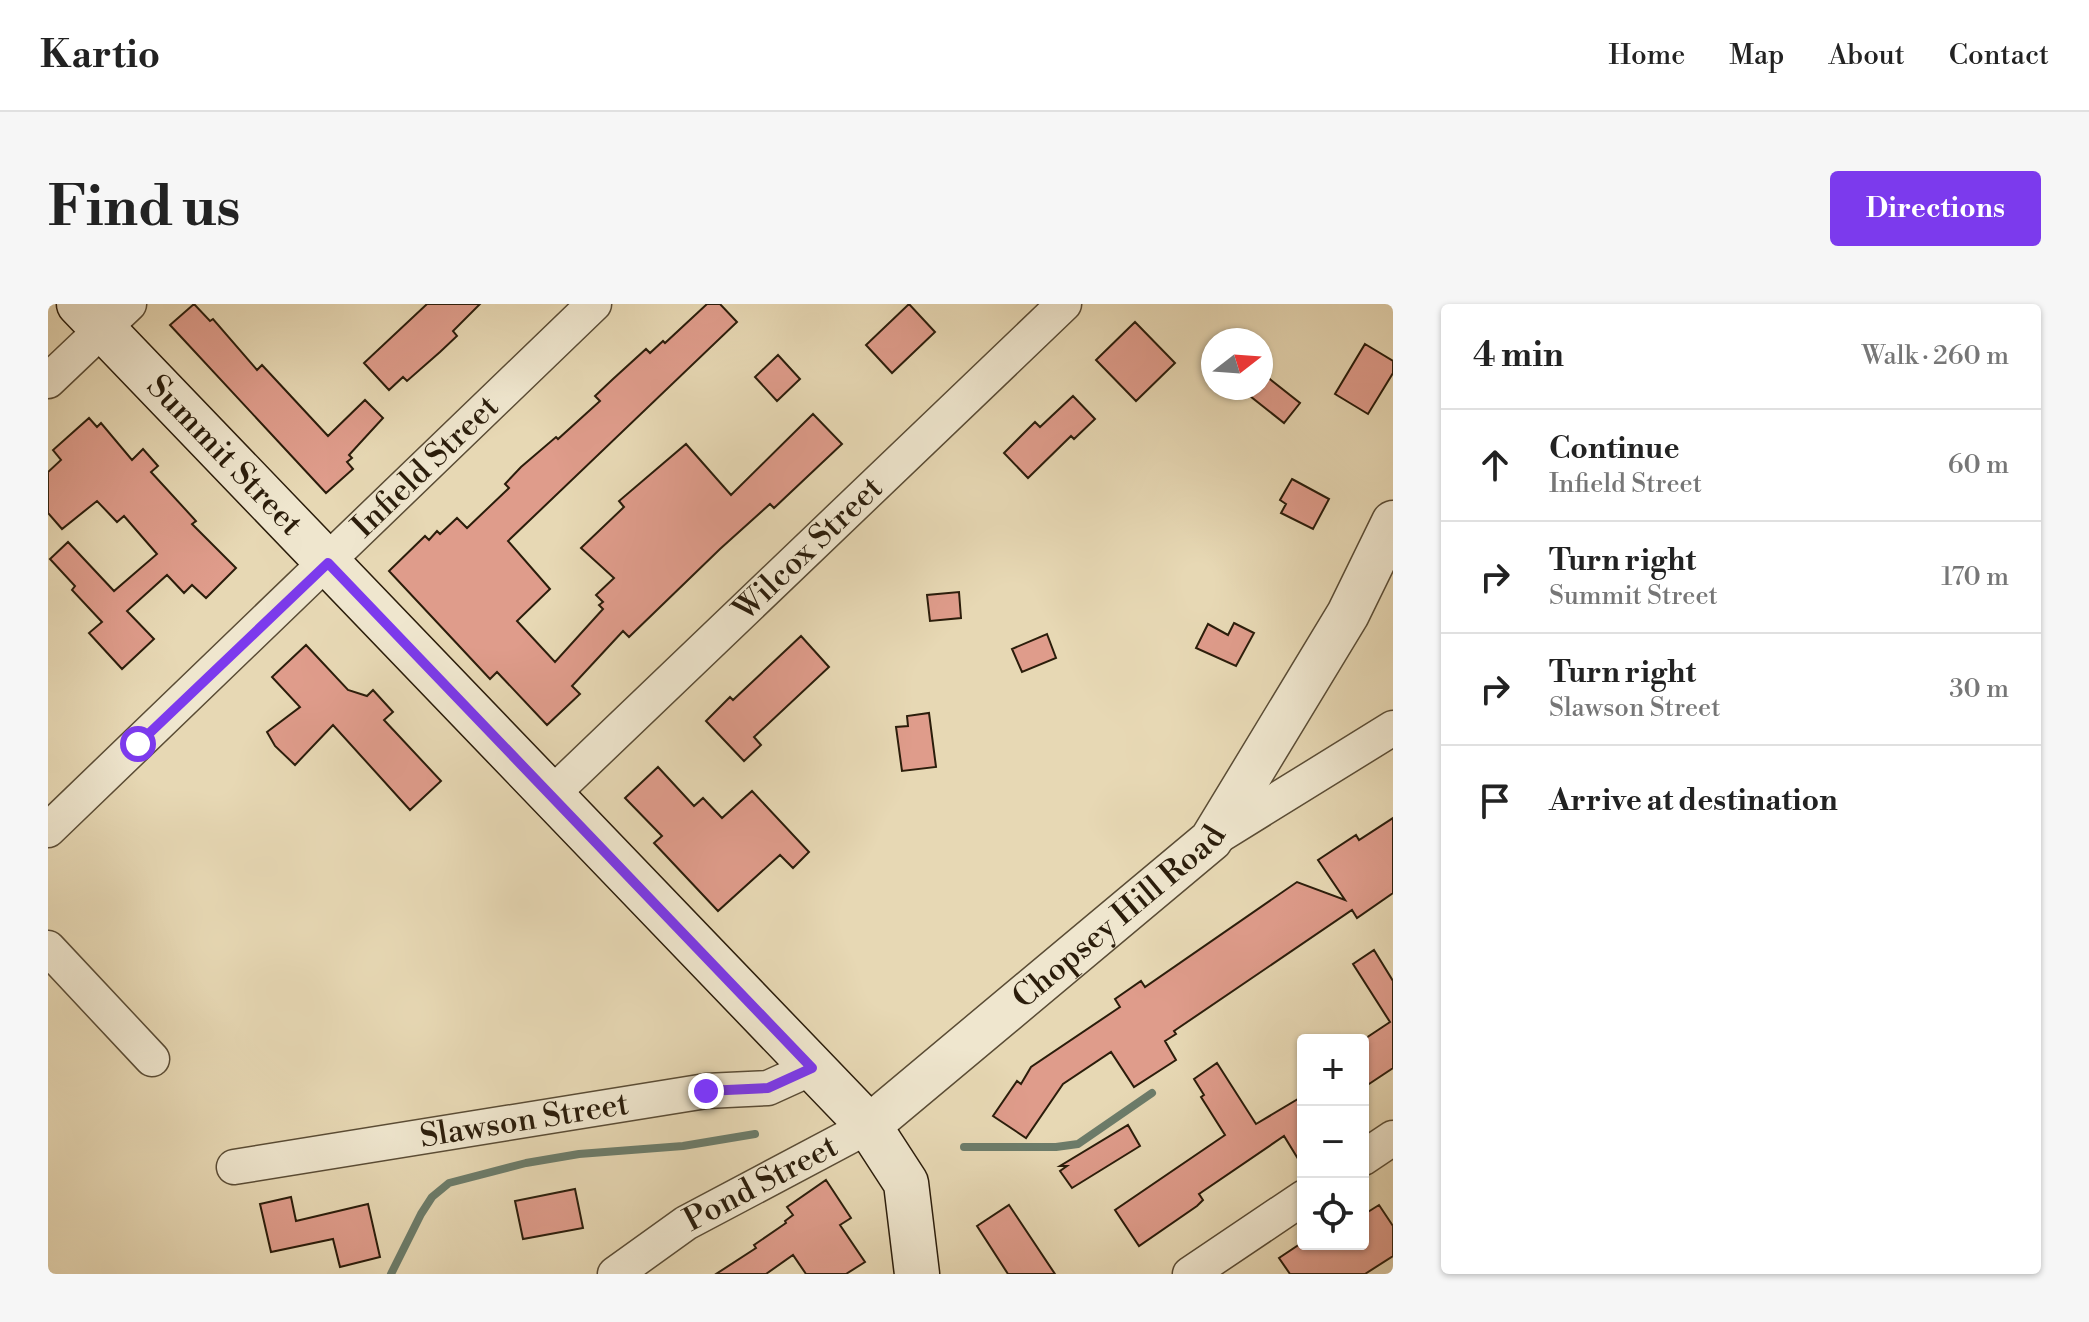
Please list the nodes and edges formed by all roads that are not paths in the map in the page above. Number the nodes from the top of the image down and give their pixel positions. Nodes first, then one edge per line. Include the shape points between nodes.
1 (594, 304) edge
2 (1064, 304) edge
3 (104, 312) edge
4 (48, 381) edge
5 (1393, 522) edge
6 (328, 563) junction
7 (1393, 728) edge
8 (551, 795) junction
9 (48, 830) edge
10 (1211, 840) junction
11 (48, 948) edge
12 (152, 1059) dead end
13 (812, 1068) junction
14 (869, 1126) junction
15 (1393, 1138) edge
16 (1369, 1154) edge
17 (234, 1167) dead end
18 (1297, 1202) edge
19 (615, 1274) edge
20 (917, 1274) edge
21 (1190, 1274) edge

1 - 6 street, Infield Street
2 - 8 street, Wilcox Street
3 - 4 street
3 - 6 main road, Summit Street
5 - 10 street, Chopsey Hill Road via 1348,614
6 - 8 main road, Summit Street
6 - 9 street, Infield Street
7 - 10 street
8 - 13 main road, Summit Street
10 - 14 street, Chopsey Hill Road
11 - 12 street
13 - 14 main road, Summit Street
13 - 17 street, Slawson Street via 768,1088 706,1091
14 - 19 street, Pond Street via 686,1223
14 - 20 main road via 906,1183
15 - 16 street
18 - 21 street

